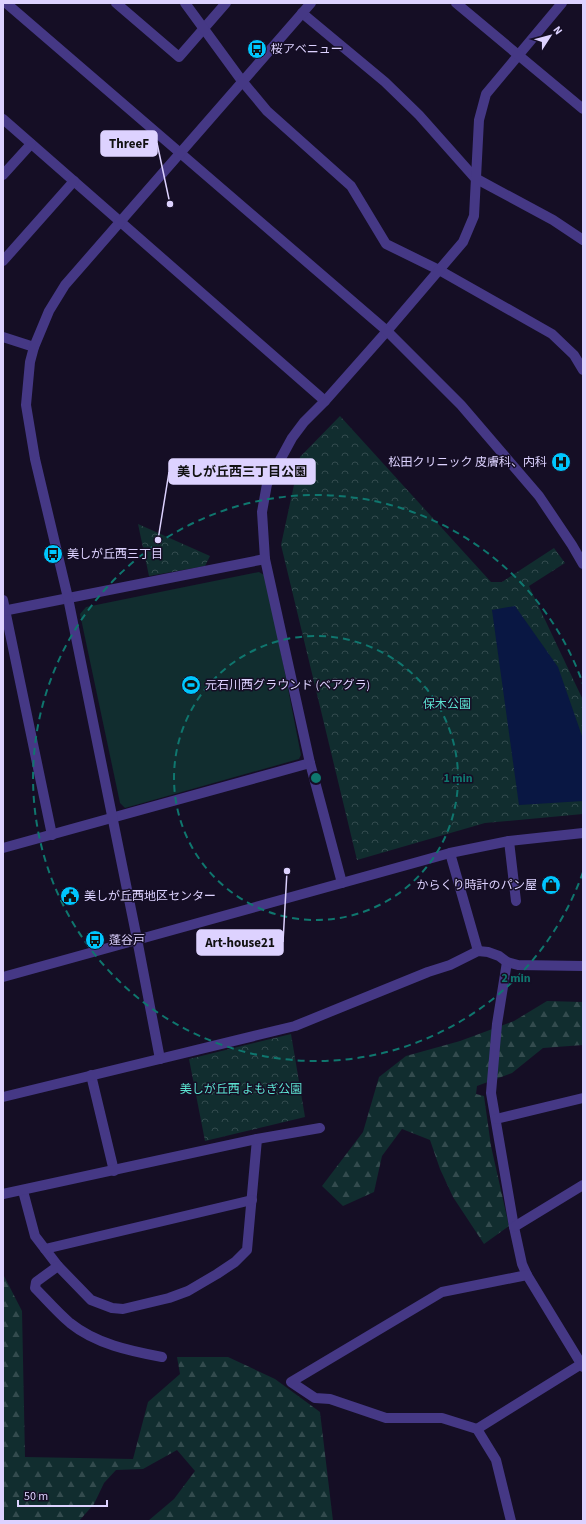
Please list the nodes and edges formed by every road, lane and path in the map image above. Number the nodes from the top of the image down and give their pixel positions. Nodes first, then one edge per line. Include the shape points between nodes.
1 (6, 3) edge
2 (116, 3) edge
3 (185, 3) edge
4 (226, 3) edge
5 (311, 3) edge
6 (456, 3) edge
7 (562, 3) edge
8 (302, 13) junction
9 (204, 28) junction
10 (518, 55) junction
11 (242, 81) junction
12 (583, 109) edge
13 (3, 119) edge
14 (31, 144) junction
15 (179, 154) junction
16 (3, 175) edge
17 (475, 178) junction
18 (74, 180) junction
19 (120, 220) junction
20 (583, 240) edge
21 (3, 261) edge
22 (439, 270) junction
23 (387, 331) junction
24 (3, 337) edge
25 (34, 347) junction
26 (583, 370) edge
27 (326, 401) junction
28 (265, 559) junction
29 (583, 564) edge
30 (68, 598) junction
31 (4, 607) edge
32 (310, 764) junction
33 (112, 818) junction
34 (583, 833) edge
35 (52, 835) junction
36 (509, 841) junction
37 (3, 848) edge
38 (450, 853) junction
39 (342, 883) junction
40 (516, 901) dead end
41 (137, 939) junction
42 (478, 951) junction
43 (507, 962) junction
44 (583, 966) edge
45 (4, 974) edge
46 (160, 1059) junction
47 (91, 1075) junction
48 (3, 1097) edge
49 (583, 1098) edge
50 (496, 1119) junction
51 (320, 1128) dead end
52 (257, 1139) junction
53 (114, 1171) junction
54 (583, 1185) edge
55 (23, 1191) junction
56 (3, 1194) edge
57 (252, 1200) junction
58 (514, 1227) junction
59 (46, 1249) junction
60 (58, 1266) junction
61 (526, 1275) junction
62 (162, 1357) dead end
63 (582, 1365) edge
64 (477, 1429) junction
65 (511, 1521) edge

1 - 15 street
2 - 9 street via 179,57
3 - 9 street
4 - 9 street
5 - 8 street
6 - 10 street
7 - 10 street
8 - 11 street
8 - 17 street via 385,82 419,115
9 - 11 street
10 - 12 street
10 - 17 street via 486,94 479,120
11 - 15 street
11 - 22 street via 267,111 351,186 386,244
13 - 14 street
14 - 16 street
14 - 18 street
15 - 19 street
15 - 23 street
17 - 20 street via 553,220
17 - 22 street via 474,216 463,242
18 - 19 street
18 - 21 street
19 - 25 street via 65,285 49,311
19 - 27 street
22 - 23 street
22 - 26 street via 552,334 574,355
23 - 27 street
23 - 29 street via 461,405 539,496
24 - 25 street
25 - 30 street via 26,405 35,459
27 - 28 street via 292,438 267,484 262,512
28 - 30 street
28 - 32 street
30 - 31 street
30 - 33 street
31 - 35 street
32 - 33 street
32 - 39 street
33 - 35 street
33 - 41 street
34 - 36 street
35 - 37 street
36 - 38 street
36 - 40 street
38 - 39 street
38 - 42 street
39 - 41 street
41 - 45 street
41 - 46 street
42 - 43 street via 499,956
42 - 46 street via 450,965 295,1026
43 - 44 street via 518,965
43 - 50 street via 497,1024 491,1093
46 - 47 street
47 - 48 street
47 - 53 street
49 - 50 street
50 - 58 street
51 - 52 street
52 - 53 street
52 - 57 street
53 - 55 street
54 - 58 street
55 - 56 street
55 - 59 street via 35,1236
57 - 59 street
57 - 60 street via 247,1250 235,1262 200,1285 169,1298 123,1309 112,1308 91,1300
58 - 61 street
59 - 60 street
60 - 62 street via 36,1282 35,1288 70,1323 101,1342
61 - 63 street
61 - 64 street via 442,1292 291,1382 315,1398 330,1399 386,1418 442,1418
63 - 64 street
64 - 65 street via 496,1460

